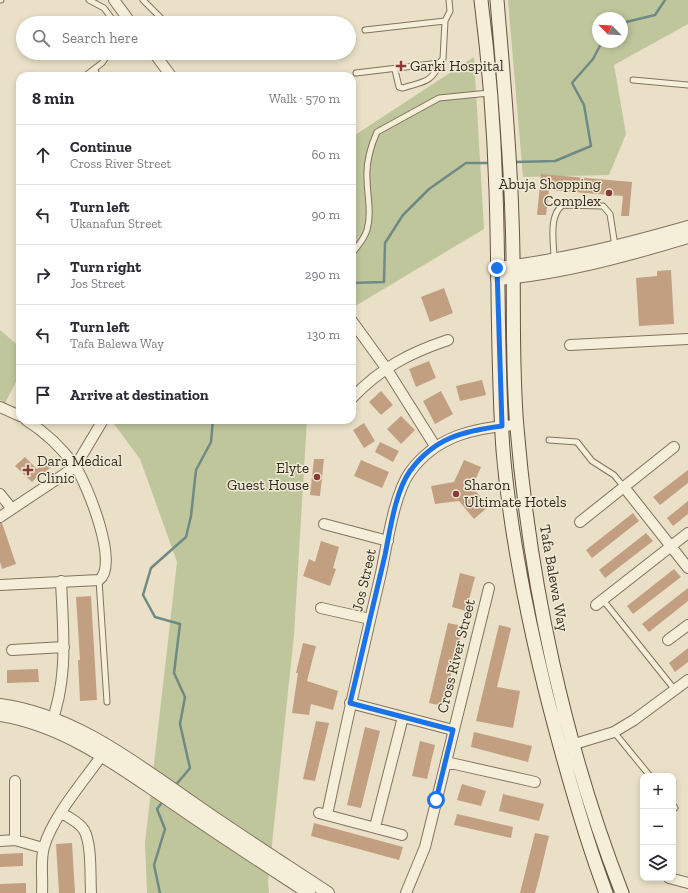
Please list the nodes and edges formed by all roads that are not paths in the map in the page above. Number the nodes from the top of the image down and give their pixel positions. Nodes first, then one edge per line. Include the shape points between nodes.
1 (89, 0) edge
2 (114, 0) edge
3 (143, 0) edge
4 (449, 0) edge
5 (482, 0) edge
6 (497, 0) edge
7 (110, 16) edge
8 (127, 16) edge
9 (159, 16) edge
10 (445, 21) junction
11 (365, 30) dead end
12 (104, 60) edge
13 (159, 60) edge
14 (439, 63) junction
15 (94, 69) junction
16 (395, 70) junction
17 (90, 72) edge
18 (96, 72) edge
19 (168, 72) edge
20 (356, 73) dead end
21 (634, 80) dead end
22 (688, 85) edge
23 (490, 92) junction
24 (688, 227) edge
25 (688, 237) edge
26 (615, 246) junction
27 (356, 249) edge
28 (554, 260) junction
29 (512, 272) junction
30 (497, 273) junction
31 (356, 327) edge
32 (688, 339) edge
33 (448, 340) dead end
34 (570, 345) dead end
35 (386, 368) junction
36 (356, 394) edge
37 (0, 407) edge
38 (16, 414) edge
39 (31, 424) edge
40 (101, 424) edge
41 (516, 425) junction
42 (502, 426) junction
43 (549, 440) dead end
44 (436, 446) junction
45 (674, 447) dead end
46 (75, 467) junction
47 (624, 487) junction
48 (0, 494) edge
49 (12, 509) junction
50 (0, 517) edge
51 (580, 522) dead end
52 (324, 524) dead end
53 (688, 533) edge
54 (388, 541) junction
55 (671, 546) junction
56 (688, 568) edge
57 (99, 580) junction
58 (61, 581) junction
59 (0, 585) edge
60 (489, 588) dead end
61 (600, 602) joint
62 (321, 608) dead end
63 (370, 618) junction
64 (688, 625) edge
65 (668, 640) dead end
66 (64, 647) junction
67 (12, 650) dead end
68 (687, 684) edge
69 (675, 690) junction
70 (107, 702) dead end
71 (350, 703) junction
72 (0, 705) edge
73 (0, 715) edge
74 (403, 717) junction
75 (51, 723) junction
76 (453, 730) junction
77 (614, 732) junction
78 (574, 744) junction
79 (560, 748) junction
80 (105, 751) junction
81 (446, 762) junction
82 (648, 773) edge
83 (15, 781) dead end
84 (535, 782) dead end
85 (62, 813) junction
86 (375, 827) junction
87 (224, 831) junction
88 (402, 835) dead end
89 (15, 840) junction
90 (0, 841) edge
91 (44, 848) junction
92 (676, 880) edge
93 (688, 883) edge
94 (42, 893) edge
95 (91, 893) edge
96 (309, 893) edge
97 (328, 893) edge
98 (406, 893) edge
99 (606, 893) edge
100 (622, 893) edge

1 - 7 lane via 104,8
2 - 8 street
3 - 9 lane
4 - 10 lane via 450,11
5 - 23 main road, Tafa Balewa Way
6 - 29 main road, Tafa Balewa Way via 509,139
10 - 11 lane
10 - 14 lane via 443,59
12 - 15 lane
13 - 19 street
14 - 16 lane
14 - 16 lane via 435,75 430,79 403,88 397,84
15 - 17 lane
15 - 18 lane
16 - 20 lane
21 - 22 lane
23 - 27 lane via 439,98 377,132 370,151 366,175 370,203 367,230
23 - 30 main road, Tafa Balewa Way via 496,189
24 - 26 street
25 - 29 street via 557,271
26 - 28 street
26 - 28 lane via 607,210 597,204 563,205 554,218
28 - 29 street
29 - 30 street
29 - 41 main road, Tafa Balewa Way
30 - 42 main road, Tafa Balewa Way
31 - 35 street
32 - 34 street
33 - 35 street via 407,356
35 - 36 street
35 - 44 street
37 - 38 street
39 - 46 street via 51,439
40 - 46 street
41 - 42 street, Jos Street
41 - 78 main road, Tafa Balewa Way via 537,582 548,641
42 - 44 street, Jos Street via 452,436
42 - 79 main road, Tafa Balewa Way via 507,488 523,584 534,642
43 - 47 lane via 577,442 592,461 611,472
44 - 54 street, Jos Street via 409,472
45 - 47 street
46 - 49 street
46 - 57 street via 93,503 100,526 106,571
47 - 51 street
47 - 55 street
48 - 49 street
49 - 50 street
52 - 54 street
53 - 55 street
54 - 63 street, Jos Street
55 - 56 street
55 - 61 street
57 - 58 street
57 - 70 lane
58 - 59 street
58 - 66 street
60 - 76 street, Cross River Street
61 - 69 lane
62 - 63 street
63 - 71 street, Jos Street
64 - 65 street
66 - 67 street
66 - 75 street via 62,683
68 - 69 street
69 - 77 street
71 - 74 street
71 - 86 street, Jos Street via 323,814
72 - 75 street via 17,707
73 - 75 street
74 - 76 street
74 - 86 street
75 - 80 street
76 - 81 street, Cross River Street
77 - 78 street
77 - 82 lane
78 - 79 street
78 - 100 main road, Tafa Balewa Way via 594,817
79 - 99 main road, Tafa Balewa Way
80 - 85 street
80 - 87 street
81 - 84 street
81 - 98 street, Cross River Street via 424,847
83 - 89 street
85 - 91 street
85 - 95 street via 78,823 88,839
86 - 88 street
87 - 96 street
87 - 97 street
89 - 90 street
89 - 91 street
91 - 94 street
92 - 93 street

